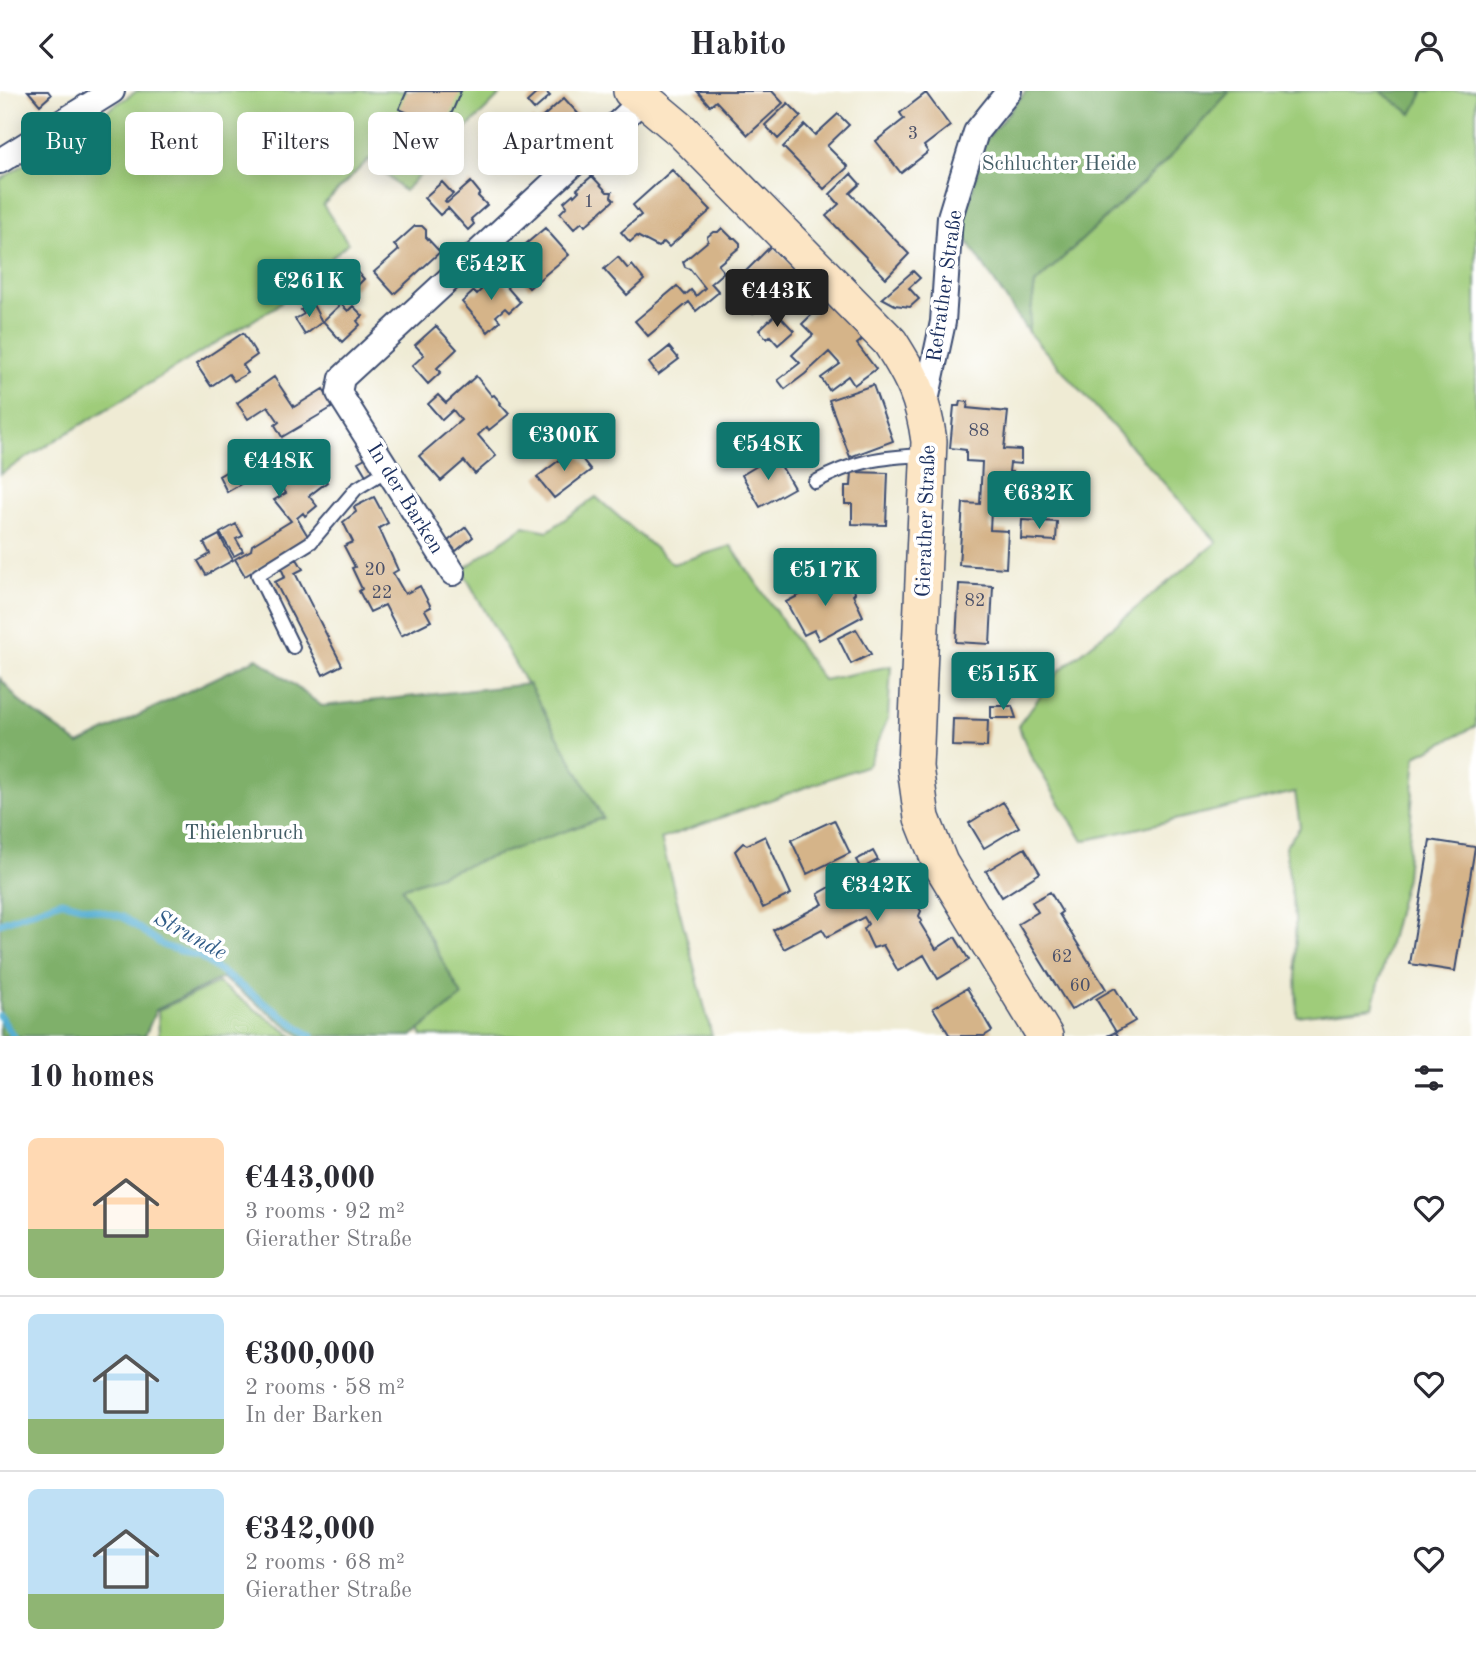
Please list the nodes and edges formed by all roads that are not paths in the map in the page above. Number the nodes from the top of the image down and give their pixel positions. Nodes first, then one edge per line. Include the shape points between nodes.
1 (112, 91) edge
2 (1009, 91) edge
3 (637, 95) edge
4 (0, 161) edge
5 (925, 410) junction
6 (928, 455) junction
7 (387, 470) junction
8 (815, 482) dead end
9 (453, 573) dead end
10 (293, 647) dead end
11 (1045, 1036) edge

1 - 4 street
2 - 5 street, Refrather Straße via 976,132 950,216 943,322
3 - 5 street, Gierather Straße via 681,130 890,342 913,379
3 - 7 street, In der Barken via 342,378 340,393
5 - 6 street, Gierather Straße
6 - 8 lane via 869,460
6 - 11 street, Gierather Straße via 915,767 922,818 940,863
7 - 9 street, In der Barken
7 - 10 lane via 356,489 311,542 258,575

